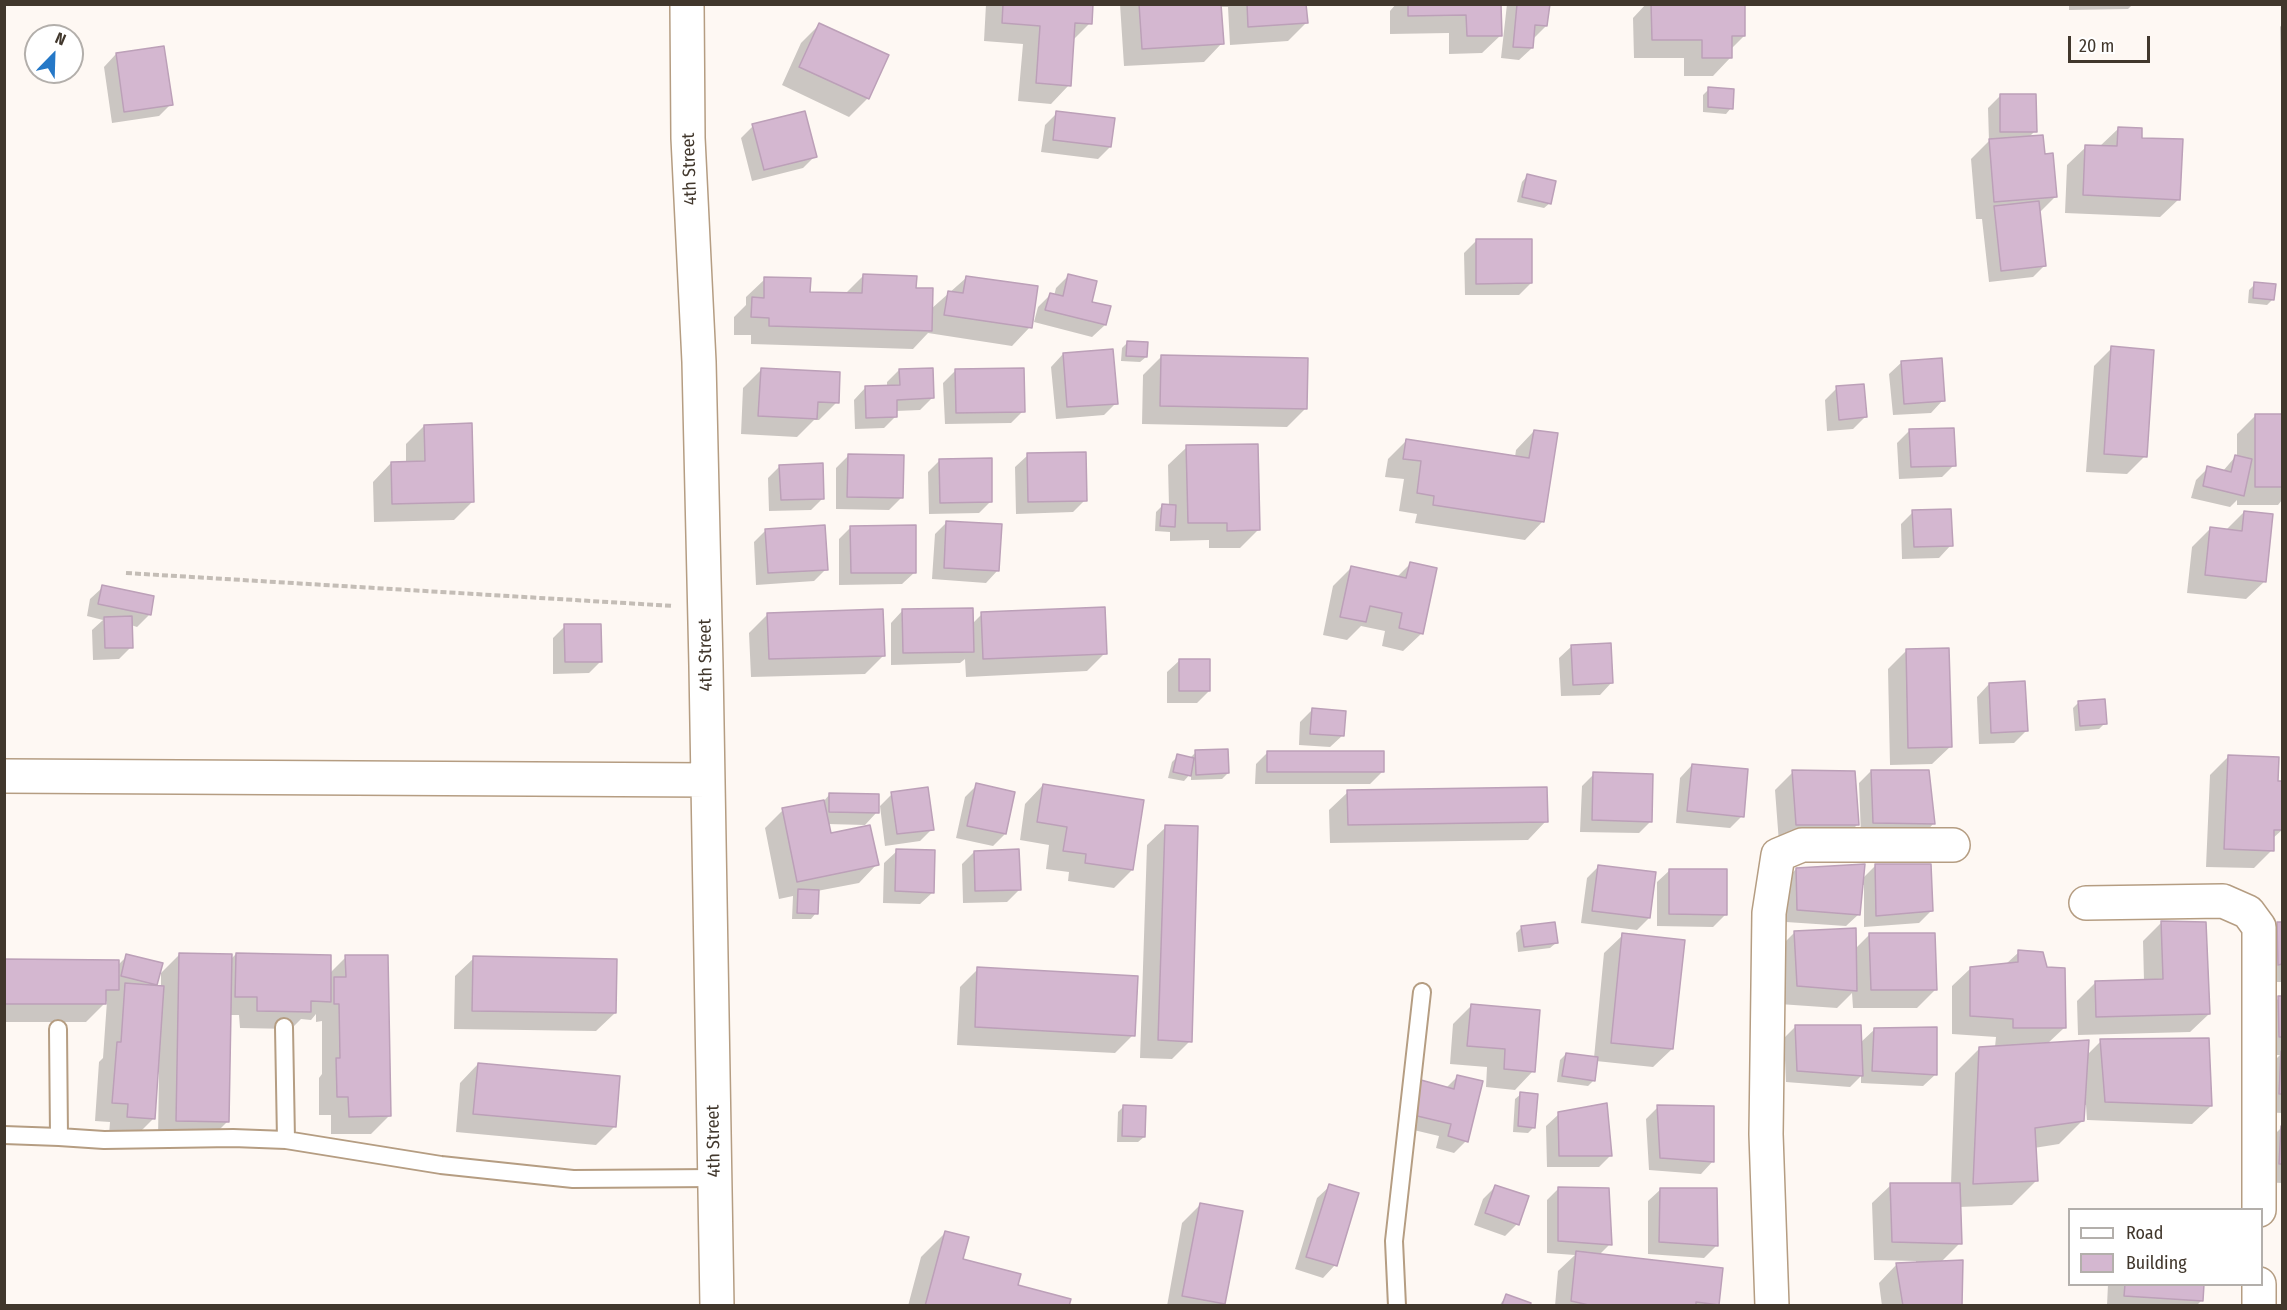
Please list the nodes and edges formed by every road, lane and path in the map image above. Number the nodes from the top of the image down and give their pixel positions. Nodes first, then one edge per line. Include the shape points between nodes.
1 (687, 4) edge
2 (126, 573) dead end
3 (705, 608) junction
4 (4, 776) edge
5 (708, 780) junction
6 (1953, 845) dead end
7 (2086, 903) dead end
8 (1422, 992) dead end
9 (285, 1028) dead end
10 (58, 1029) dead end
11 (4, 1135) edge
12 (59, 1137) junction
13 (286, 1140) junction
14 (715, 1178) junction
15 (2259, 1208) edge
16 (2259, 1286) edge
17 (717, 1305) edge
18 (1397, 1305) edge
19 (1772, 1305) edge
20 (2259, 1305) edge

1 - 3 street, 4th Street
2 - 3 path
3 - 5 street, 4th Street
4 - 5 street
5 - 14 street, 4th Street
6 - 19 street via 1802,845 1778,855 1769,913 1767,1041
7 - 15 street via 2223,901 2248,912 2259,927
8 - 18 lane via 1394,1240
9 - 13 lane
10 - 12 lane
11 - 12 lane
12 - 13 lane
13 - 14 lane via 441,1165 573,1179
14 - 17 street, 4th Street
16 - 20 street

